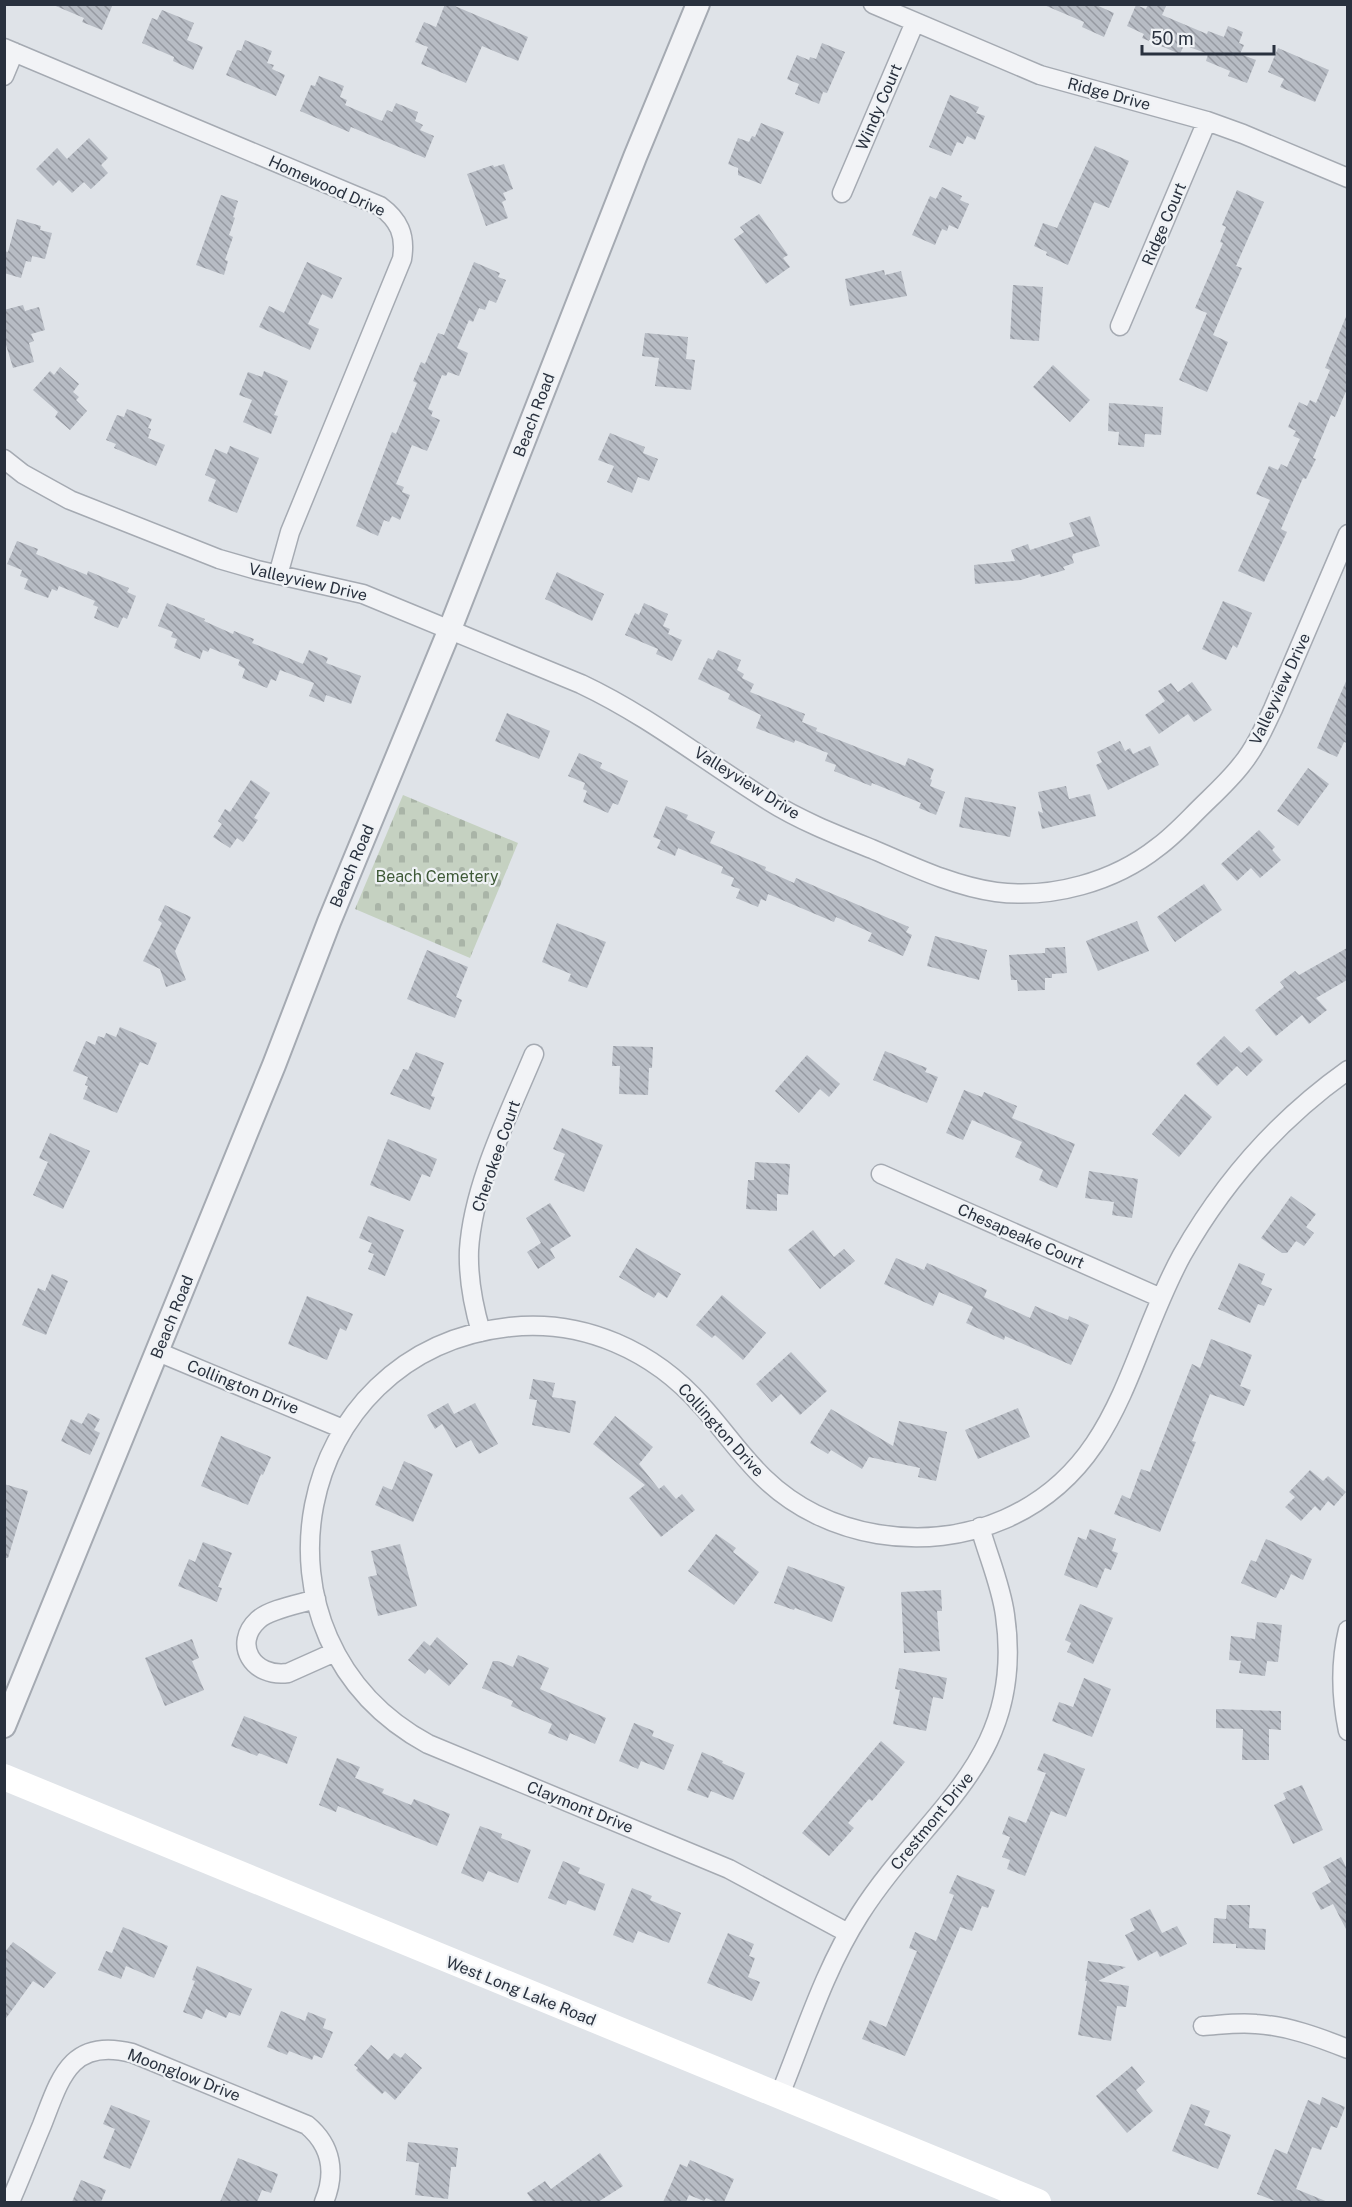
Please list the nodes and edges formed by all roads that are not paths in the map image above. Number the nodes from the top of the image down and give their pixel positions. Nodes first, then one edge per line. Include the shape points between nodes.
1 (698, 4) edge
2 (873, 4) edge
3 (915, 22) junction
4 (9, 50) edge
5 (4, 76) edge
6 (1207, 121) junction
7 (1347, 178) edge
8 (842, 193) dead end
9 (1120, 326) dead end
10 (4, 459) edge
11 (1347, 534) edge
12 (278, 575) junction
13 (450, 629) junction
14 (534, 1054) dead end
15 (1347, 1070) edge
16 (881, 1174) dead end
17 (1161, 1298) junction
18 (481, 1332) junction
19 (158, 1352) junction
20 (343, 1429) junction
21 (980, 1527) junction
22 (316, 1599) junction
23 (1347, 1630) edge
24 (335, 1652) junction
25 (4, 1726) edge
26 (1347, 1731) edge
27 (4, 1778) edge
28 (848, 1933) junction
29 (1203, 2026) dead end
30 (1347, 2049) edge
31 (779, 2097) junction
32 (10, 2202) edge
33 (324, 2202) edge
34 (1038, 2202) edge

1 - 13 street, Beach Road
2 - 3 street, Ridge Drive
3 - 6 street, Ridge Drive via 1040,75
3 - 8 street, Windy Court
4 - 5 street
4 - 12 street, Homewood Drive via 380,206 399,225 403,235 402,259 290,532
6 - 7 street, Ridge Drive
6 - 9 street, Ridge Court
10 - 12 street, Valleyview Drive via 70,500 219,559
11 - 13 street, Valleyview Drive via 1273,709 1243,763 1178,830 1140,860 1091,882 1051,891 996,892 958,883 827,830 771,802 609,697
12 - 13 street, Valleyview Drive via 363,594
13 - 19 street, Beach Road via 328,922
14 - 18 street, Cherokee Court via 485,1176 472,1225 470,1276
15 - 17 street, Collington Drive via 1295,1111 1235,1175 1206,1215
16 - 17 street, Chesapeake Court
17 - 21 street, Collington Drive via 1120,1399 1080,1465 1043,1497 1003,1520
18 - 20 street, Collington Drive via 412,1359 378,1386
18 - 21 street, Collington Drive via 528,1325 572,1329 600,1336 646,1357 696,1400 767,1481 788,1498 831,1521 905,1537 931,1538
19 - 20 street, Collington Drive
19 - 25 street, Beach Road
20 - 22 street, Claymont Drive via 326,1463 312,1514 309,1539
21 - 28 street, Crestmont Drive via 1005,1612 1008,1638 999,1715 976,1766 893,1868
22 - 24 street, Claymont Drive
22 - 24 street via 259,1619 248,1636 250,1657 270,1674 280,1674
23 - 26 street via 1342,1683
24 - 28 street, Claymont Drive via 369,1700 412,1736 729,1869
27 - 31 main road, West Long Lake Road
28 - 31 street, Crestmont Drive
29 - 30 street via 1274,2026
31 - 34 main road, West Long Lake Road
32 - 33 street, Moonglow Drive via 64,2073 81,2057 104,2049 132,2053 296,2119 315,2131 332,2166 332,2182

